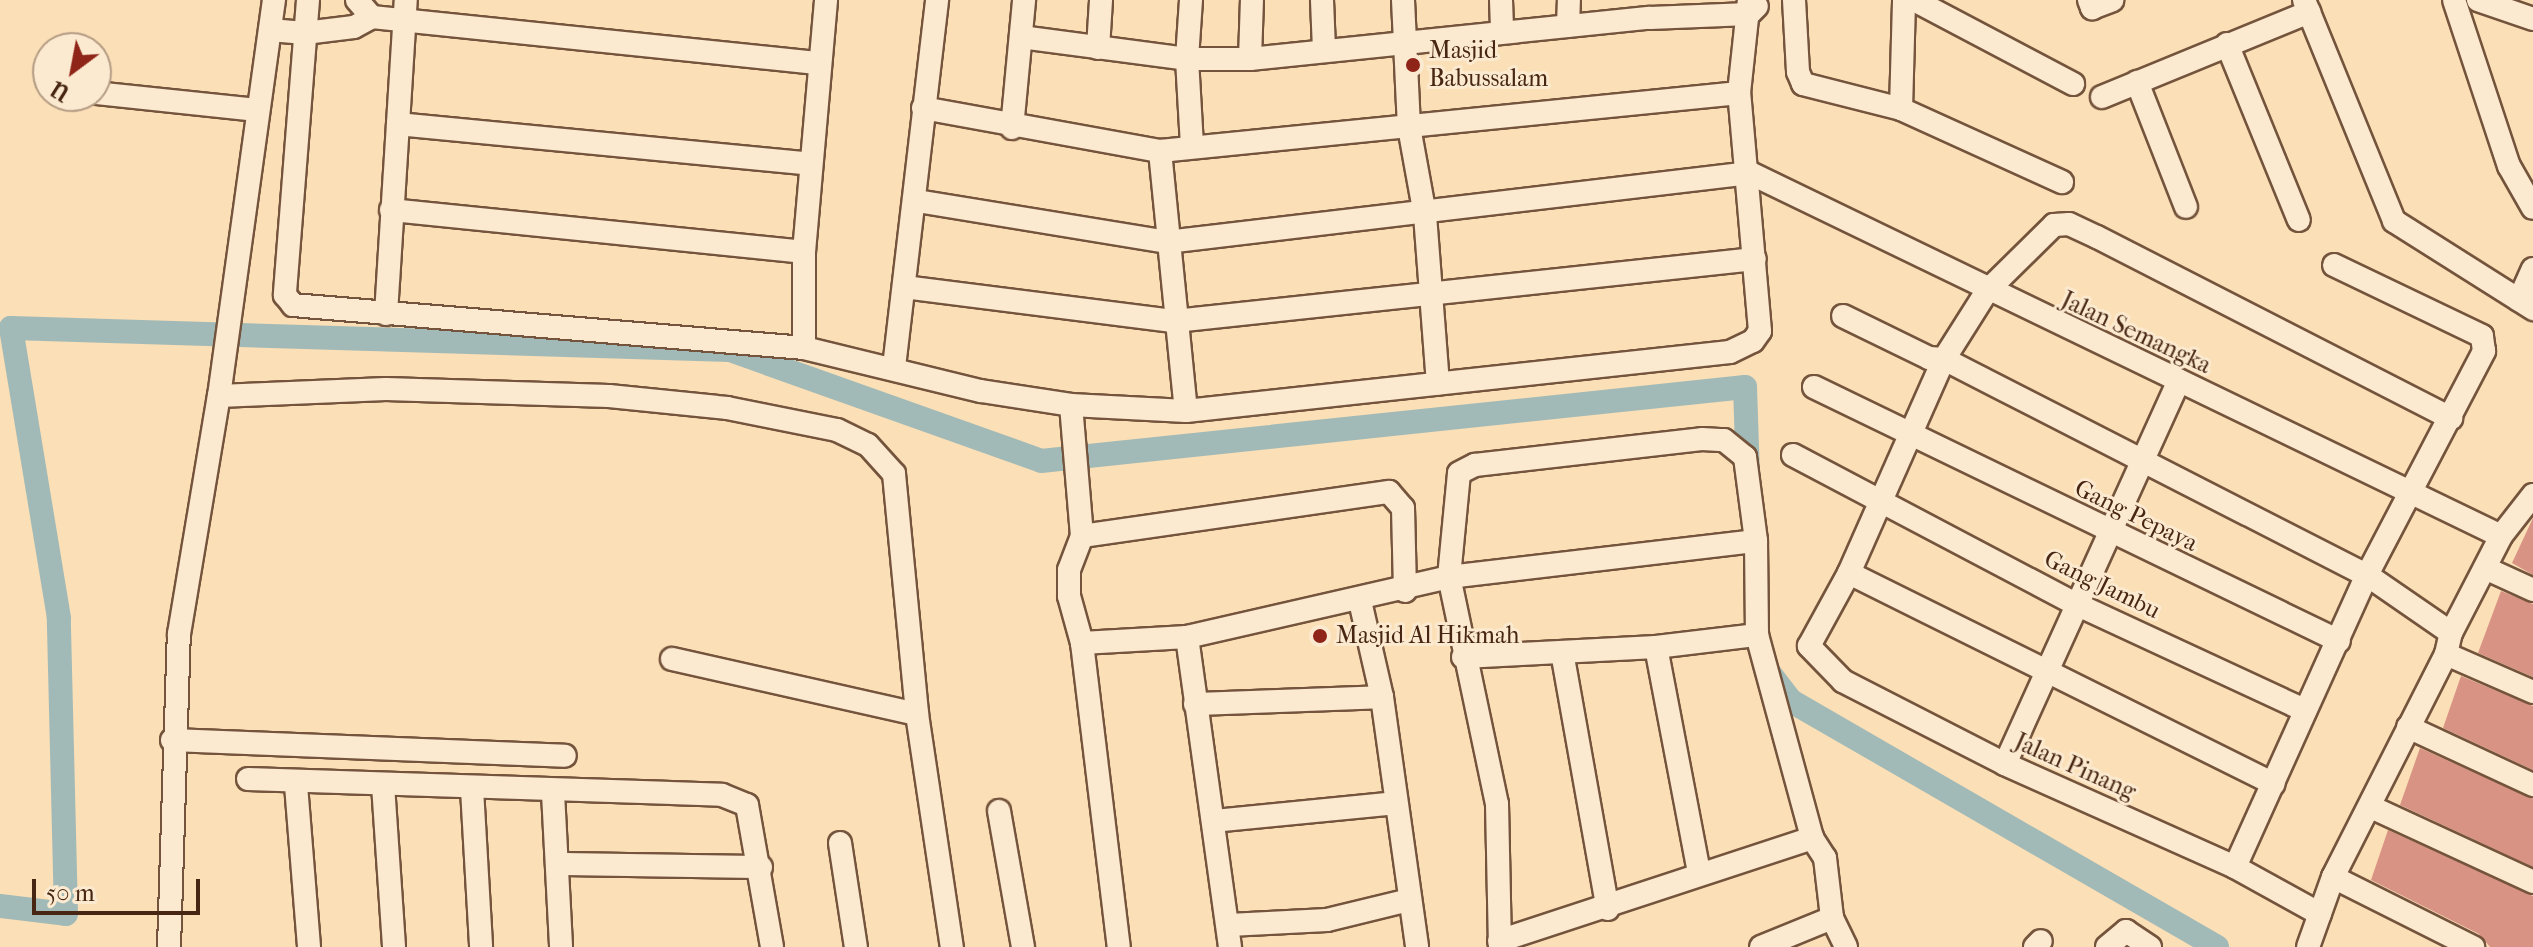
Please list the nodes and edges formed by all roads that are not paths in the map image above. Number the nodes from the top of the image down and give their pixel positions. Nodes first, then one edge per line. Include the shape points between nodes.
1 (274, 0) edge
2 (308, 0) edge
3 (826, 0) edge
4 (937, 0) edge
5 (1024, 0) edge
6 (1101, 0) edge
7 (1191, 0) edge
8 (1252, 0) edge
9 (1322, 0) edge
10 (1403, 0) edge
11 (1501, 0) edge
12 (1569, 0) edge
13 (1794, 0) edge
14 (1904, 0) edge
15 (1914, 0) edge
16 (2089, 0) edge
17 (2113, 0) edge
18 (2466, 3) edge
19 (1754, 5) edge
20 (2307, 6) edge
21 (364, 9) edge
22 (1650, 9) edge
23 (405, 11) edge
24 (2533, 19) edge
25 (1568, 26) junction
26 (270, 30) junction
27 (1502, 32) junction
28 (305, 33) junction
29 (1021, 37) junction
30 (1404, 44) junction
31 (2227, 44) junction
32 (1098, 48) junction
33 (1324, 49) junction
34 (1187, 59) junction
35 (1250, 59) junction
36 (817, 63) junction
37 (2137, 82) junction
38 (2073, 84) dead end
39 (1739, 93) junction
40 (112, 95) edge
41 (2102, 97) dead end
42 (923, 108) junction
43 (1901, 109) junction
44 (258, 110) junction
45 (398, 124) junction
46 (1409, 127) junction
47 (1012, 128) junction
48 (1192, 146) junction
49 (1160, 151) junction
50 (810, 164) junction
51 (1750, 173) junction
52 (2062, 182) dead end
53 (917, 201) junction
54 (2186, 207) dead end
55 (2533, 208) edge
56 (391, 210) junction
57 (1425, 215) junction
58 (2299, 220) dead end
59 (1167, 242) junction
60 (804, 252) junction
61 (1755, 259) junction
62 (2334, 265) dead end
63 (2533, 269) edge
64 (904, 287) junction
65 (1987, 291) junction
66 (1428, 293) junction
67 (2526, 304) edge
68 (386, 314) junction
69 (1843, 316) dead end
70 (1175, 321) junction
71 (804, 348) junction
72 (1944, 359) junction
73 (894, 367) junction
74 (2179, 381) junction
75 (1438, 384) junction
76 (1814, 387) dead end
77 (219, 396) junction
78 (1071, 405) junction
79 (1186, 411) junction
80 (2451, 418) junction
81 (1913, 433) junction
82 (1793, 455) dead end
83 (2142, 463) junction
84 (2413, 493) junction
85 (2533, 495) edge
86 (1880, 498) junction
87 (2110, 533) junction
88 (1082, 536) junction
89 (2501, 536) junction
90 (1756, 541) junction
91 (2485, 568) junction
92 (1849, 573) junction
93 (2367, 575) junction
94 (1449, 577) junction
95 (2533, 590) edge
96 (1405, 591) junction
97 (1360, 601) junction
98 (2078, 605) junction
99 (1757, 635) junction
100 (1187, 637) junction
101 (2339, 641) junction
102 (1082, 643) junction
103 (2449, 643) junction
104 (1656, 647) junction
105 (1562, 652) junction
106 (1463, 657) junction
107 (672, 659) dead end
108 (2048, 670) junction
109 (2533, 692) edge
110 (1382, 697) junction
111 (1195, 704) junction
112 (2304, 710) junction
113 (917, 714) junction
114 (2408, 727) junction
115 (172, 740) junction
116 (565, 756) dead end
117 (2005, 764) junction
118 (248, 779) dead end
119 (2274, 784) junction
120 (296, 785) junction
121 (383, 785) junction
122 (2533, 785) edge
123 (472, 789) junction
124 (553, 793) junction
125 (1396, 803) junction
126 (2371, 807) junction
127 (999, 811) dead end
128 (1213, 821) junction
129 (1812, 838) junction
130 (840, 843) dead end
131 (559, 864) junction
132 (761, 867) junction
133 (2235, 867) junction
134 (1699, 873) junction
135 (2333, 877) junction
136 (2533, 882) edge
137 (1409, 900) junction
138 (1608, 909) junction
139 (2320, 914) junction
140 (1832, 918) junction
141 (1230, 936) edge
142 (1500, 944) edge
143 (169, 947) edge
144 (309, 947) edge
145 (394, 947) edge
146 (481, 947) edge
147 (561, 947) edge
148 (772, 947) edge
149 (856, 947) edge
150 (952, 947) edge
151 (1023, 947) edge
152 (1119, 947) edge
153 (1417, 947) edge
154 (1761, 947) edge
155 (1846, 947) edge
156 (2107, 947) edge
157 (2150, 947) edge
158 (2308, 947) edge
159 (2473, 947) edge

1 - 26 street
2 - 28 street
3 - 36 street
4 - 42 street
5 - 29 street
6 - 32 street
7 - 34 street
8 - 35 street
9 - 33 street
10 - 30 street
11 - 27 street
12 - 25 street
13 - 43 street via 1803,84
14 - 43 street
15 - 38 street
16 - 17 street via 2092,8
18 - 24 street
18 - 55 street via 2509,166
19 - 22 street
19 - 39 street
20 - 31 street
20 - 67 street via 2394,221
21 - 23 street
21 - 28 street via 354,27
22 - 25 street
23 - 36 street
23 - 45 street
25 - 27 street
26 - 28 street
26 - 44 street
27 - 30 street
28 - 68 street via 285,295 293,305
29 - 32 street
29 - 47 street
30 - 33 street
30 - 46 street
31 - 37 street
31 - 58 street
32 - 34 street
33 - 35 street
34 - 35 street
34 - 48 street
36 - 50 street
37 - 41 street
37 - 54 street
39 - 46 street
39 - 51 street
40 - 44 street
42 - 47 street
42 - 53 street
43 - 52 street
44 - 77 street
45 - 50 street
45 - 56 street
46 - 48 street
46 - 57 street
47 - 49 street
48 - 49 street
49 - 59 street
50 - 60 street
51 - 57 street
51 - 61 street
51 - 65 street, Jalan Semangka
53 - 59 street
53 - 64 street
56 - 60 street
56 - 68 street
57 - 59 street
57 - 66 street
59 - 70 street
60 - 71 street
61 - 66 street
61 - 75 street via 1760,331 1753,341 1730,352
62 - 80 street via 2482,336 2484,351
63 - 67 street
64 - 70 street
64 - 73 street
65 - 72 street
65 - 74 street, Jalan Semangka
65 - 80 street via 2054,225 2069,224
66 - 70 street
66 - 75 street
68 - 71 street
69 - 72 street via 1929,358
70 - 79 street
71 - 73 street
72 - 81 street
72 - 83 street
73 - 78 street via 945,384
74 - 83 street
74 - 84 street, Jalan Semangka
75 - 79 street
76 - 81 street, Gang Pepaya
77 - 113 street via 386,389 609,396 727,408 837,430 868,445 894,474
77 - 115 street via 179,634
78 - 79 street
78 - 88 street
80 - 84 street
81 - 86 street
81 - 87 street, Gang Pepaya
82 - 86 street, Gang Jambu
83 - 87 street
83 - 93 street
84 - 89 street, Jalan Semangka
84 - 93 street
85 - 89 street
86 - 92 street
86 - 98 street, Gang Jambu
87 - 98 street
87 - 101 street, Gang Pepaya
88 - 96 street via 1389,492 1403,508
88 - 102 street via 1069,570 1069,596
89 - 91 street
90 - 94 street
90 - 94 street via 1745,457 1724,440 1475,465 1459,473 1457,481
90 - 99 street
91 - 95 street
91 - 103 street
92 - 108 street
92 - 117 street, Jalan Pinang via 1809,646 1816,656 1843,681
93 - 101 street
93 - 103 street
94 - 96 street
94 - 106 street
96 - 97 street
97 - 100 street
97 - 110 street
98 - 108 street
98 - 112 street, Gang Jambu
99 - 104 street
99 - 129 street
100 - 102 street
100 - 111 street
101 - 112 street
102 - 152 street
103 - 109 street
103 - 114 street
104 - 105 street
104 - 134 street
105 - 106 street
105 - 138 street
106 - 142 street via 1497,804
107 - 113 street
108 - 117 street
108 - 119 street
110 - 111 street
110 - 125 street
111 - 128 street
112 - 119 street
113 - 150 street
114 - 122 street
114 - 126 street
115 - 116 street
115 - 143 street
117 - 133 street, Jalan Pinang
118 - 120 street
119 - 133 street
120 - 121 street
120 - 144 street
121 - 123 street
121 - 145 street
123 - 124 street
123 - 146 street
124 - 131 street
124 - 132 street via 722,795 747,805
125 - 128 street
125 - 137 street
126 - 135 street
126 - 136 street
127 - 151 street
128 - 141 street
129 - 134 street
129 - 140 street via 1825,858
130 - 149 street
131 - 132 street
131 - 147 street
132 - 148 street
133 - 139 street, Jalan Pinang
134 - 138 street
135 - 139 street
135 - 159 street
137 - 141 street
137 - 153 street
138 - 142 street
139 - 158 street
140 - 154 street
140 - 155 street
156 - 157 street via 2126,931

